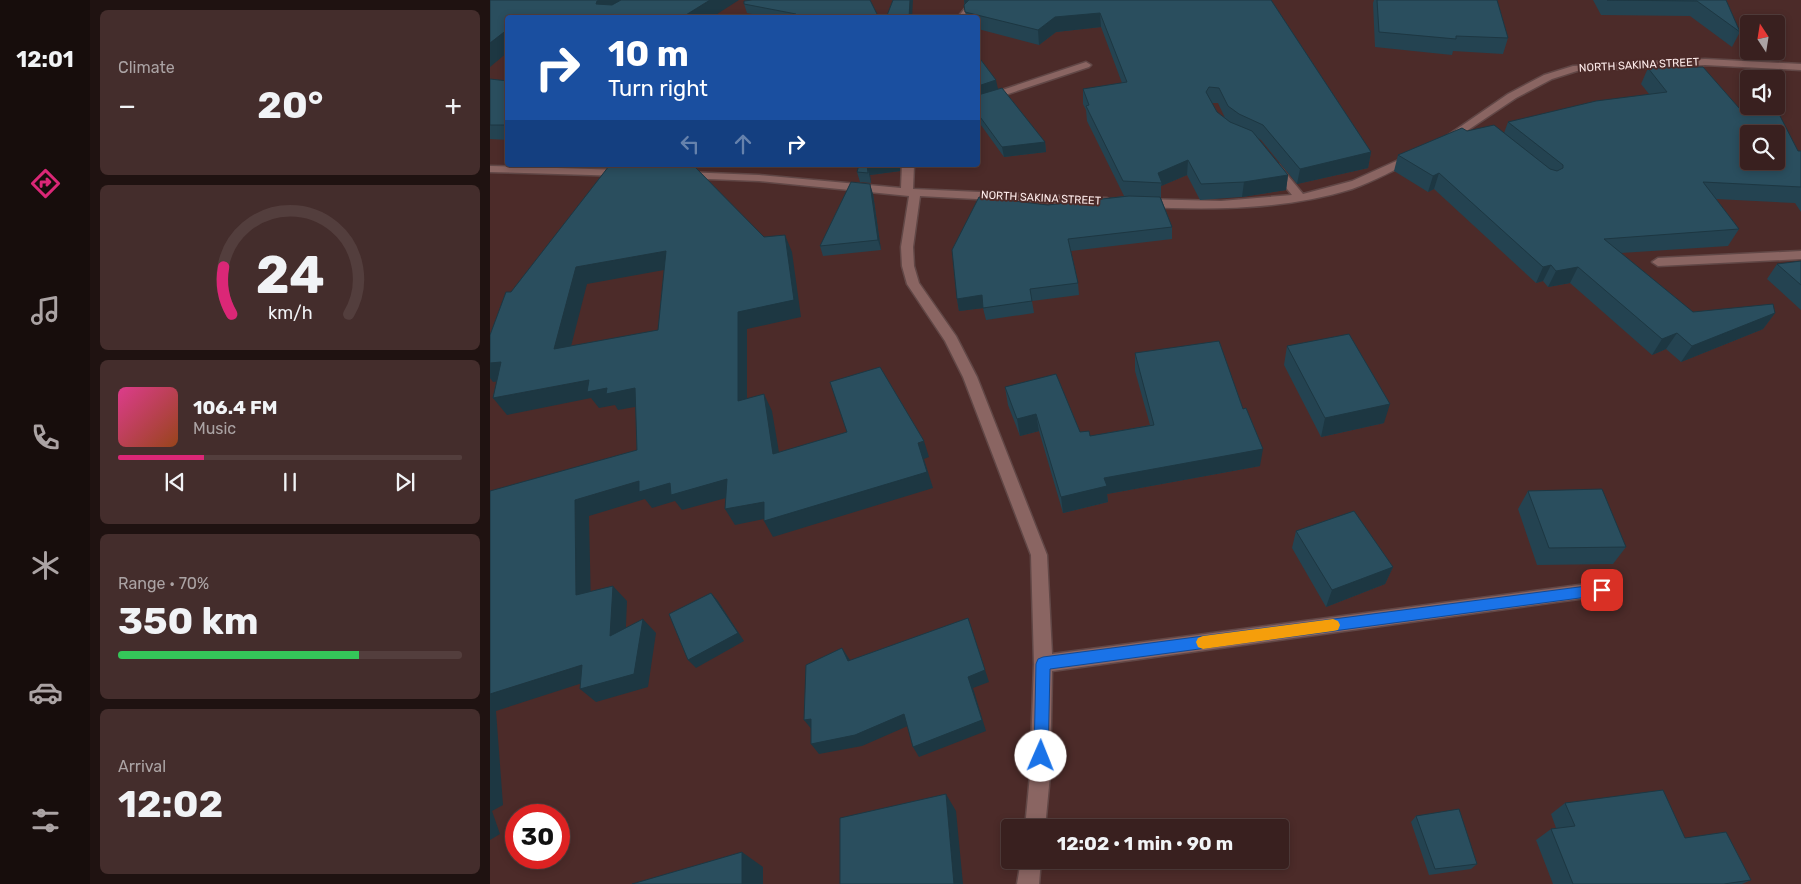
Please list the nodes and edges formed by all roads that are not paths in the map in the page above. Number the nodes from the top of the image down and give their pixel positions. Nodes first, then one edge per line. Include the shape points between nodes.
1 (977, 0) edge
2 (964, 15) edge
3 (1086, 65) dead end
4 (1801, 67) edge
5 (980, 100) edge
6 (1440, 144) edge
7 (1422, 152) edge
8 (1267, 157) edge
9 (908, 167) edge
10 (490, 170) edge
11 (637, 173) edge
12 (674, 175) edge
13 (911, 192) junction
14 (1300, 198) junction
15 (1115, 202) edge
16 (1135, 203) edge
17 (1801, 255) edge
18 (1658, 262) dead end
19 (1602, 590) dead end
20 (1043, 664) junction
21 (1035, 819) edge
22 (1030, 869) edge
23 (1028, 884) edge

1 - 2 street
3 - 5 street
4 - 6 street, NORTH SAKINA STREET via 1705,62 1576,68 1548,77 1512,96 1477,125
7 - 14 street via 1348,186
8 - 14 street
9 - 13 street
10 - 11 street
12 - 13 street, NORTH SAKINA STREET via 759,178
13 - 15 street, NORTH SAKINA STREET
13 - 20 street via 907,247 913,284 951,339 970,377 1039,555
14 - 16 street via 1205,206
17 - 18 street
19 - 20 street
20 - 21 street via 1040,775
22 - 23 street

